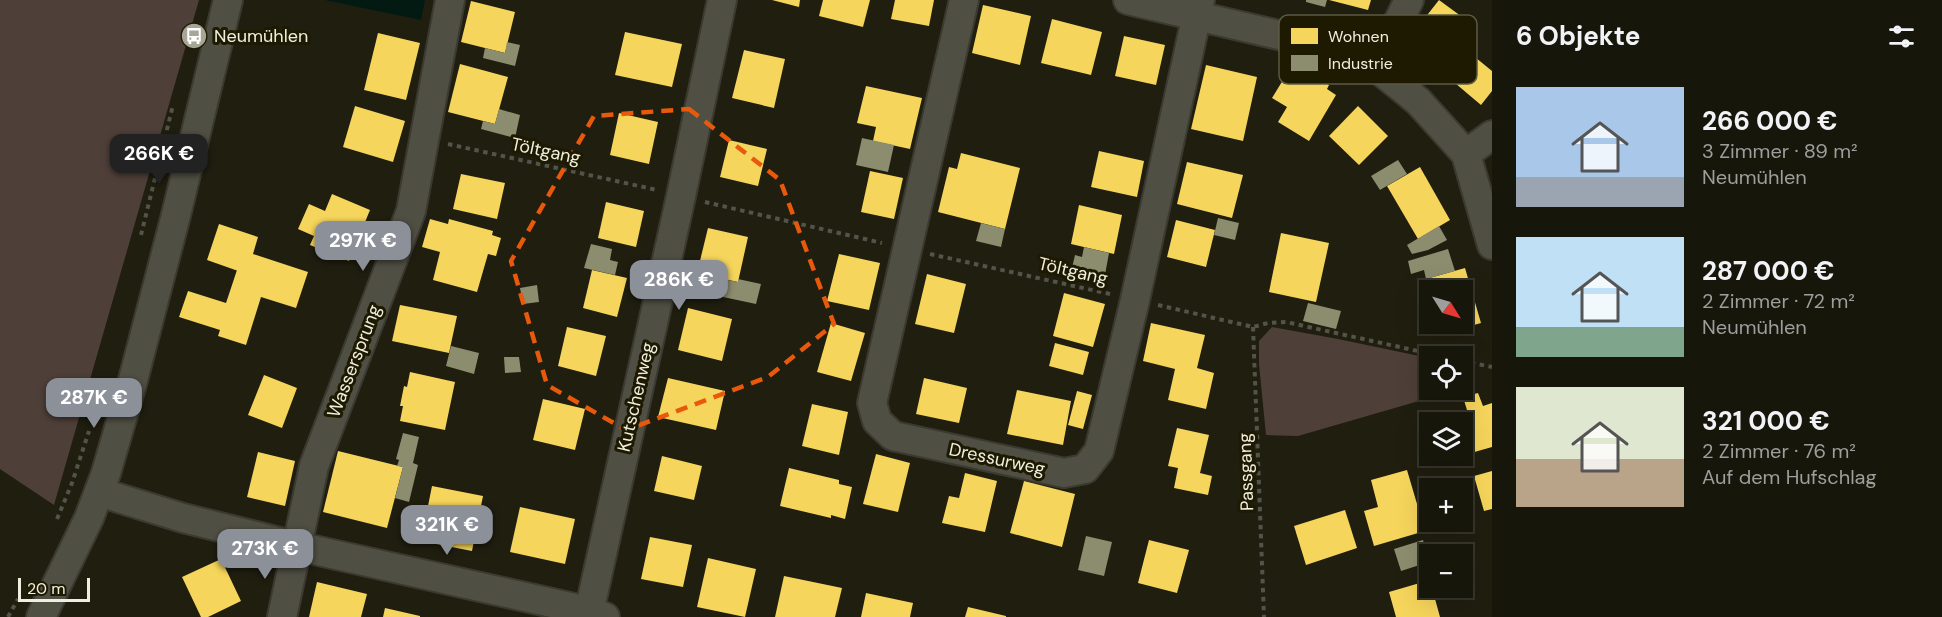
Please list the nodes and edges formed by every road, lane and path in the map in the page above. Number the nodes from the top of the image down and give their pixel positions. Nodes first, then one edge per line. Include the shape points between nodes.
1 (228, 0) edge
2 (450, 0) edge
3 (722, 0) edge
4 (964, 0) edge
5 (1128, 0) edge
6 (1409, 0) edge
7 (1198, 7) edge
8 (1402, 15) edge
9 (1279, 32) edge
10 (1397, 84) edge
11 (176, 94) dead end
12 (1492, 135) edge
13 (424, 138) junction
14 (1466, 154) junction
15 (662, 191) dead end
16 (695, 200) dead end
17 (140, 239) dead end
18 (1492, 245) edge
19 (908, 249) junction
20 (1135, 300) junction
21 (1253, 327) junction
22 (1419, 351) edge
23 (1473, 363) edge
24 (1492, 367) edge
25 (92, 421) dead end
26 (99, 492) junction
27 (54, 526) dead end
28 (296, 546) junction
29 (23, 590) dead end
30 (594, 615) edge
31 (8, 617) edge
32 (41, 617) edge
33 (282, 617) edge
34 (1264, 617) edge

1 - 26 street via 133,380
2 - 13 street, Wassersprung
3 - 30 street, Kutschenweg
4 - 19 street, Dressurweg
5 - 7 street
6 - 8 street
7 - 9 street
7 - 20 street, Dressurweg
10 - 14 street via 1418,101
11 - 17 path
12 - 14 street
13 - 15 path, Töltgang
13 - 28 street, Wassersprung via 411,211 314,466
14 - 18 street
16 - 19 path, Töltgang
19 - 20 path, Töltgang
19 - 20 street, Dressurweg via 872,403 877,420 893,436 1064,473 1085,468 1099,451
20 - 21 path, Töltgang
21 - 22 path, Töltgang via 1286,322
21 - 34 path, Passgang
23 - 24 path
25 - 27 path
26 - 28 street
26 - 32 street
28 - 30 street
28 - 33 street, Wassersprung
29 - 31 path

